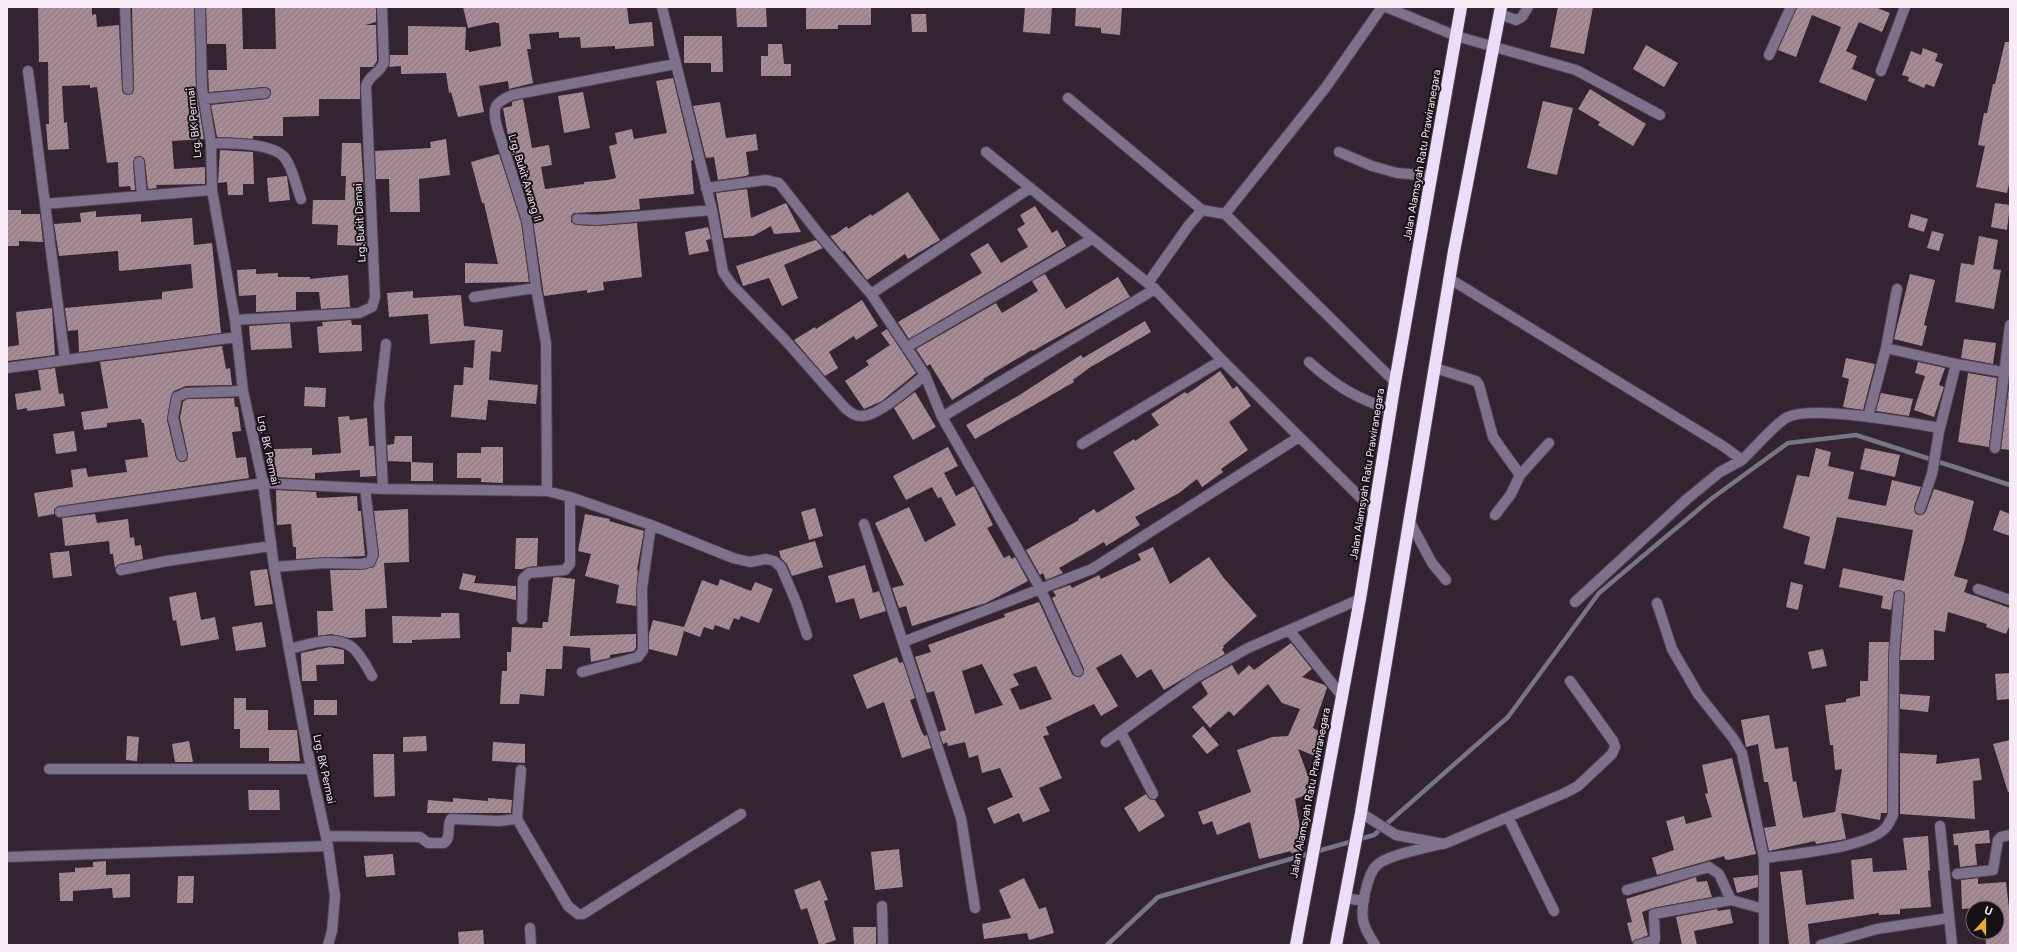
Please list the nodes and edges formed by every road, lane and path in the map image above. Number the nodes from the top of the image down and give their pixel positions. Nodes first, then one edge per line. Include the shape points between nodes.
1 (125, 7) edge
2 (200, 7) edge
3 (382, 7) edge
4 (662, 7) edge
5 (1382, 7) edge
6 (1386, 7) edge
7 (1461, 7) edge
8 (1528, 7) edge
9 (1791, 7) edge
10 (1905, 7) edge
11 (1500, 11) edge
12 (1456, 36) junction
13 (1494, 46) junction
14 (1769, 55) dead end
15 (675, 64) junction
16 (1881, 70) dead end
17 (28, 71) dead end
18 (128, 89) dead end
19 (265, 93) dead end
20 (1068, 98) dead end
21 (204, 99) junction
22 (1660, 115) dead end
23 (210, 143) junction
24 (986, 152) dead end
25 (1339, 152) dead end
26 (139, 162) dead end
27 (1432, 176) junction
28 (706, 188) junction
29 (1030, 188) junction
30 (212, 190) junction
31 (142, 196) junction
32 (301, 199) dead end
33 (45, 204) junction
34 (712, 210) junction
35 (1202, 210) junction
36 (1225, 214) junction
37 (577, 219) dead end
38 (1092, 239) junction
39 (1450, 279) junction
40 (1152, 286) junction
41 (536, 288) junction
42 (1897, 289) dead end
43 (871, 294) junction
44 (474, 297) dead end
45 (235, 320) junction
46 (2010, 325) edge
47 (236, 337) junction
48 (386, 344) dead end
49 (907, 347) junction
50 (1886, 348) junction
51 (2008, 354) edge
52 (65, 360) junction
53 (1222, 360) junction
54 (1309, 362) dead end
55 (1956, 364) junction
56 (7, 368) edge
57 (1435, 368) junction
58 (2003, 372) junction
59 (925, 375) junction
60 (1395, 382) junction
61 (243, 391) junction
62 (1391, 410) junction
63 (942, 417) junction
64 (1868, 417) junction
65 (1939, 430) junction
66 (1299, 437) junction
67 (1549, 443) dead end
68 (1082, 444) dead end
69 (1996, 448) dead end
70 (182, 456) dead end
71 (1742, 460) junction
72 (1520, 475) junction
73 (263, 483) junction
74 (365, 488) junction
75 (383, 489) junction
76 (547, 491) junction
77 (570, 497) junction
78 (1920, 509) dead end
79 (60, 512) dead end
80 (1375, 512) junction
81 (1495, 515) dead end
82 (1410, 522) junction
83 (864, 524) dead end
84 (651, 525) junction
85 (271, 546) junction
86 (274, 567) junction
87 (121, 570) dead end
88 (1446, 580) dead end
89 (1040, 588) junction
90 (1978, 589) dead end
91 (1899, 596) dead end
92 (1360, 599) junction
93 (2010, 600) edge
94 (1575, 602) dead end
95 (1657, 602) dead end
96 (522, 619) dead end
97 (1289, 630) junction
98 (806, 636) dead end
99 (903, 642) junction
100 (289, 649) junction
101 (1078, 671) dead end
102 (582, 672) dead end
103 (372, 676) dead end
104 (1570, 680) dead end
105 (1342, 696) junction
106 (1120, 732) junction
107 (1106, 742) dead end
108 (49, 769) dead end
109 (311, 769) junction
110 (521, 770) dead end
111 (1153, 794) dead end
112 (1361, 813) junction
113 (741, 814) dead end
114 (1508, 817) junction
115 (517, 819) junction
116 (1940, 826) dead end
117 (2010, 835) edge
118 (327, 841) junction
119 (1444, 844) junction
120 (7, 857) edge
121 (1764, 858) junction
122 (1957, 874) dead end
123 (1628, 890) dead end
124 (1345, 898) junction
125 (1731, 900) junction
126 (1364, 901) junction
127 (882, 906) dead end
128 (975, 908) dead end
129 (1764, 909) junction
130 (1554, 911) dead end
131 (1949, 918) junction
132 (530, 928) dead end
133 (328, 945) edge
134 (531, 945) edge
135 (883, 945) edge
136 (1296, 945) edge
137 (1336, 945) edge
138 (1375, 945) edge
139 (1638, 945) edge
140 (1764, 945) edge
141 (1821, 945) edge
142 (1952, 945) edge

1 - 18 street
2 - 21 street, Lrg. BK Permai
3 - 45 street, Lrg. Bukit Damai via 384,62 382,68 369,79 366,87 375,297 372,307 359,314
4 - 15 street
5 - 36 street via 1326,87
6 - 12 street
7 - 12 highway, Jalan Alamsyah Ratu Prawiranegara
8 - 11 street via 1516,20
9 - 14 street
10 - 16 street
11 - 13 highway
12 - 13 street
12 - 27 highway, Jalan Alamsyah Ratu Prawiranegara
13 - 22 street via 1576,70
13 - 39 highway
15 - 28 street
15 - 41 street, Lrg. Bukit Awang II via 512,95 500,100 495,107 497,127 527,221
17 - 33 street
19 - 21 street
20 - 35 street
21 - 23 street, Lrg. BK Permai
23 - 30 street, Lrg. BK Permai
23 - 32 street via 274,150 285,159
24 - 29 street
25 - 27 street via 1397,173
26 - 31 street
27 - 60 highway, Jalan Alamsyah Ratu Prawiranegara
28 - 34 street
28 - 43 street via 766,180 779,183
29 - 38 street
29 - 43 street
30 - 31 street
30 - 45 street, Lrg. BK Permai
31 - 33 street
33 - 52 street
34 - 37 street via 597,220
34 - 59 street via 723,272 732,285 853,415 868,416
35 - 36 street
35 - 40 street via 1189,225
36 - 60 street
38 - 40 street
38 - 49 street
39 - 57 highway
39 - 71 street
40 - 53 street
40 - 63 street
41 - 44 street
41 - 76 street, Lrg. Bukit Awang II via 546,343
42 - 50 street
43 - 49 street
45 - 47 street, Lrg. BK Permai
46 - 51 street
47 - 52 street
47 - 61 street, Lrg. BK Permai
48 - 75 street via 379,405
49 - 59 street
50 - 55 street
50 - 64 street
51 - 58 street
52 - 56 street
53 - 66 street
53 - 68 street
54 - 62 street via 1326,378 1358,398
55 - 58 street
55 - 65 street
57 - 72 street via 1476,381 1480,385 1493,437
57 - 82 highway
58 - 69 street
59 - 63 street
60 - 62 highway, Jalan Alamsyah Ratu Prawiranegara
61 - 70 street via 186,393 177,397 173,418
61 - 73 street, Lrg. BK Permai
62 - 80 highway, Jalan Alamsyah Ratu Prawiranegara
63 - 89 street
64 - 65 street
64 - 71 street via 1803,413 1794,415 1786,418
65 - 78 street via 1933,469
66 - 80 street
66 - 89 street via 1092,569
67 - 72 street
71 - 94 street via 1720,472 1687,499
72 - 81 street via 1511,494
73 - 74 street
73 - 79 street
73 - 85 street, Lrg. BK Permai
74 - 75 street
74 - 86 street via 373,555 370,562
75 - 76 street
76 - 77 street
77 - 84 street
77 - 96 street via 570,564 565,570 529,573 523,578
80 - 92 highway, Jalan Alamsyah Ratu Prawiranegara
82 - 88 street via 1432,563
82 - 112 highway
83 - 99 street
84 - 98 street via 733,558 750,562 766,559 774,561 781,567 796,602
84 - 102 street via 642,588 643,650 638,657
85 - 86 street, Lrg. BK Permai
85 - 87 street
86 - 100 street, Lrg. BK Permai
89 - 99 street
89 - 101 street
90 - 93 street
91 - 121 street via 1894,656 1892,815 1887,827 1877,835 1838,848
92 - 97 street
92 - 105 highway, Jalan Alamsyah Ratu Prawiranegara
95 - 121 street via 1672,649 1698,694 1742,753
97 - 105 street
97 - 106 street via 1248,648 1195,678
99 - 128 street via 961,818
100 - 103 street via 323,641 346,644 353,648
100 - 109 street, Lrg. BK Permai
104 - 114 street via 1613,741 1615,747 1612,754 1578,786
105 - 136 highway, Jalan Alamsyah Ratu Prawiranegara
106 - 107 street
106 - 111 street
108 - 109 street
109 - 118 street, Lrg. BK Permai
110 - 115 street
112 - 119 street via 1396,835
112 - 124 highway
113 - 115 street via 583,914 578,914 568,906
114 - 119 street
114 - 130 street
115 - 118 street via 451,819 448,837 444,843 428,843 420,837
116 - 131 street
117 - 122 street via 1998,840 1993,870
118 - 120 street
118 - 133 street, Lrg. BK Permai via 335,896
119 - 126 street via 1386,859 1377,864 1368,880
121 - 129 street
123 - 125 street via 1709,867 1719,874
124 - 126 street
124 - 137 highway
125 - 129 street
125 - 139 street via 1654,914 1655,940
126 - 138 street via 1363,919
127 - 135 street
129 - 140 street
131 - 141 street via 1877,929
131 - 142 street
132 - 134 street

